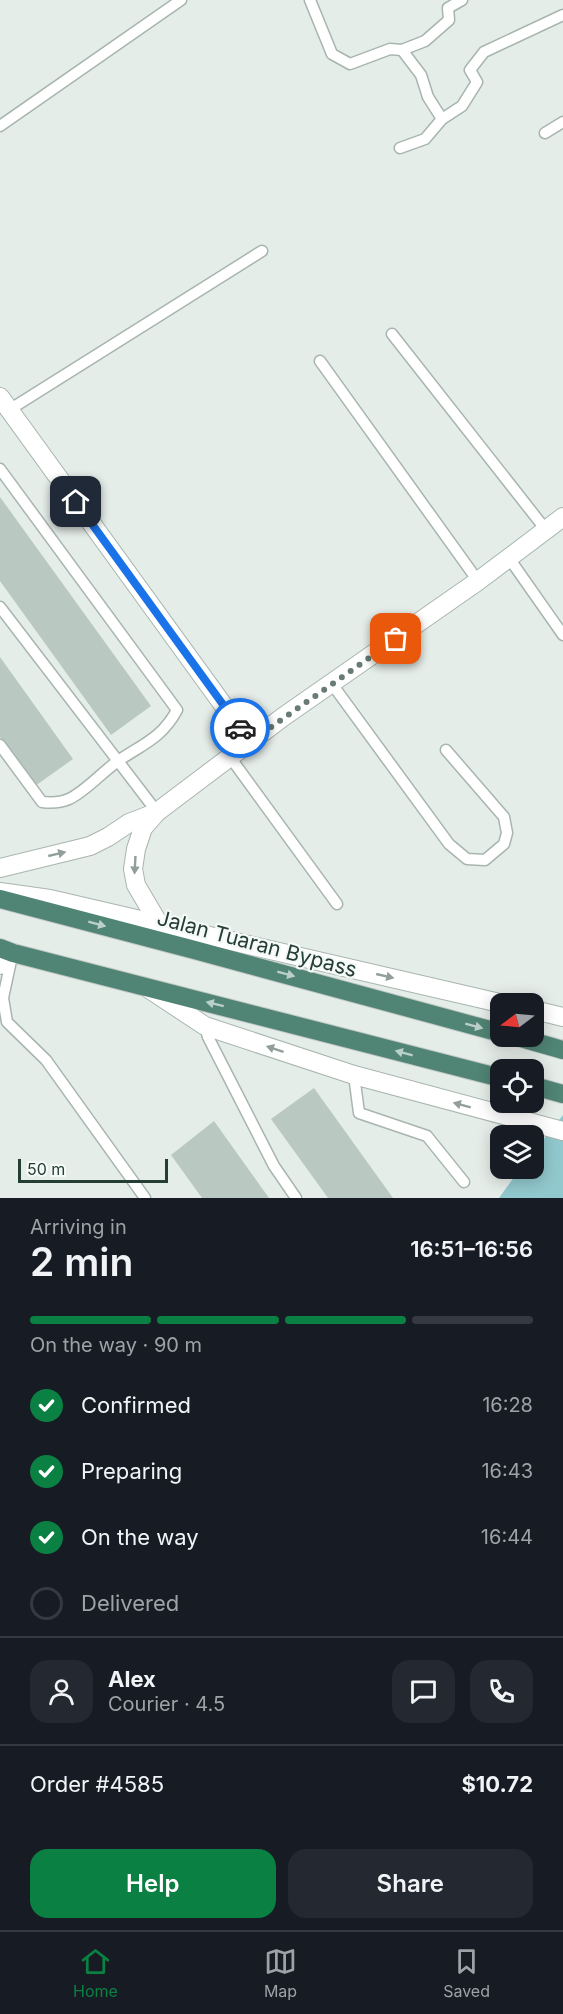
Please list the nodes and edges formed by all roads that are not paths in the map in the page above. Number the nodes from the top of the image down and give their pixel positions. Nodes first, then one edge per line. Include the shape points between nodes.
1 (181, 0) edge
2 (310, 0) edge
3 (462, 0) edge
4 (563, 15) edge
5 (402, 50) junction
6 (442, 119) junction
7 (563, 122) edge
8 (0, 126) edge
9 (545, 133) dead end
10 (400, 148) dead end
11 (262, 251) dead end
12 (392, 334) dead end
13 (320, 361) dead end
14 (5, 404) edge
15 (0, 469) edge
16 (563, 517) edge
17 (546, 530) junction
18 (509, 558) junction
19 (478, 581) junction
20 (0, 607) edge
21 (563, 635) edge
22 (332, 684) junction
23 (250, 742) junction
24 (0, 745) edge
25 (446, 750) dead end
26 (230, 757) junction
27 (118, 761) junction
28 (157, 812) junction
29 (0, 868) edge
30 (0, 892) edge
31 (0, 899) edge
32 (337, 904) dead end
33 (159, 924) junction
34 (4, 955) edge
35 (146, 986) junction
36 (490, 1001) edge
37 (544, 1012) edge
38 (563, 1017) edge
39 (4, 1023) edge
40 (205, 1026) junction
41 (490, 1030) edge
42 (544, 1045) edge
43 (563, 1050) edge
44 (354, 1075) junction
45 (490, 1075) edge
46 (563, 1131) edge
47 (464, 1182) dead end
48 (145, 1198) edge
49 (296, 1198) edge

1 - 8 lane
2 - 5 lane via 332,54 350,64 390,49
3 - 5 lane via 448,8 449,20 426,41
4 - 6 lane via 484,52 470,70 477,82 462,106
5 - 6 lane via 421,75 428,97
6 - 10 lane via 425,139
7 - 9 lane
11 - 14 lane
12 - 17 lane
13 - 19 lane
14 - 23 street
15 - 27 lane via 177,710 148,744
16 - 17 street
17 - 18 street
18 - 19 street
18 - 21 lane
19 - 22 street
20 - 27 lane
22 - 23 street
22 - 25 lane via 449,844 467,859 485,860 504,844 504,817
23 - 26 street
24 - 27 lane via 42,802 70,798
26 - 28 street
26 - 32 lane
27 - 28 lane
29 -> 28 street via 90,846
28 -> 33 street via 143,828 134,868 136,885
30 - 33 street via 50,899
31 -> 41 highway, Jalan Tuaran Bypass
33 -> 36 street
34 - 35 highway
34 - 39 lane
35 - 40 street
45 -> 35 highway
37 - 38 street
39 - 48 lane via 46,1060
44 -> 40 street
40 - 49 lane via 274,1166
42 - 43 highway
46 -> 44 street
44 - 47 lane via 359,1113 427,1136

